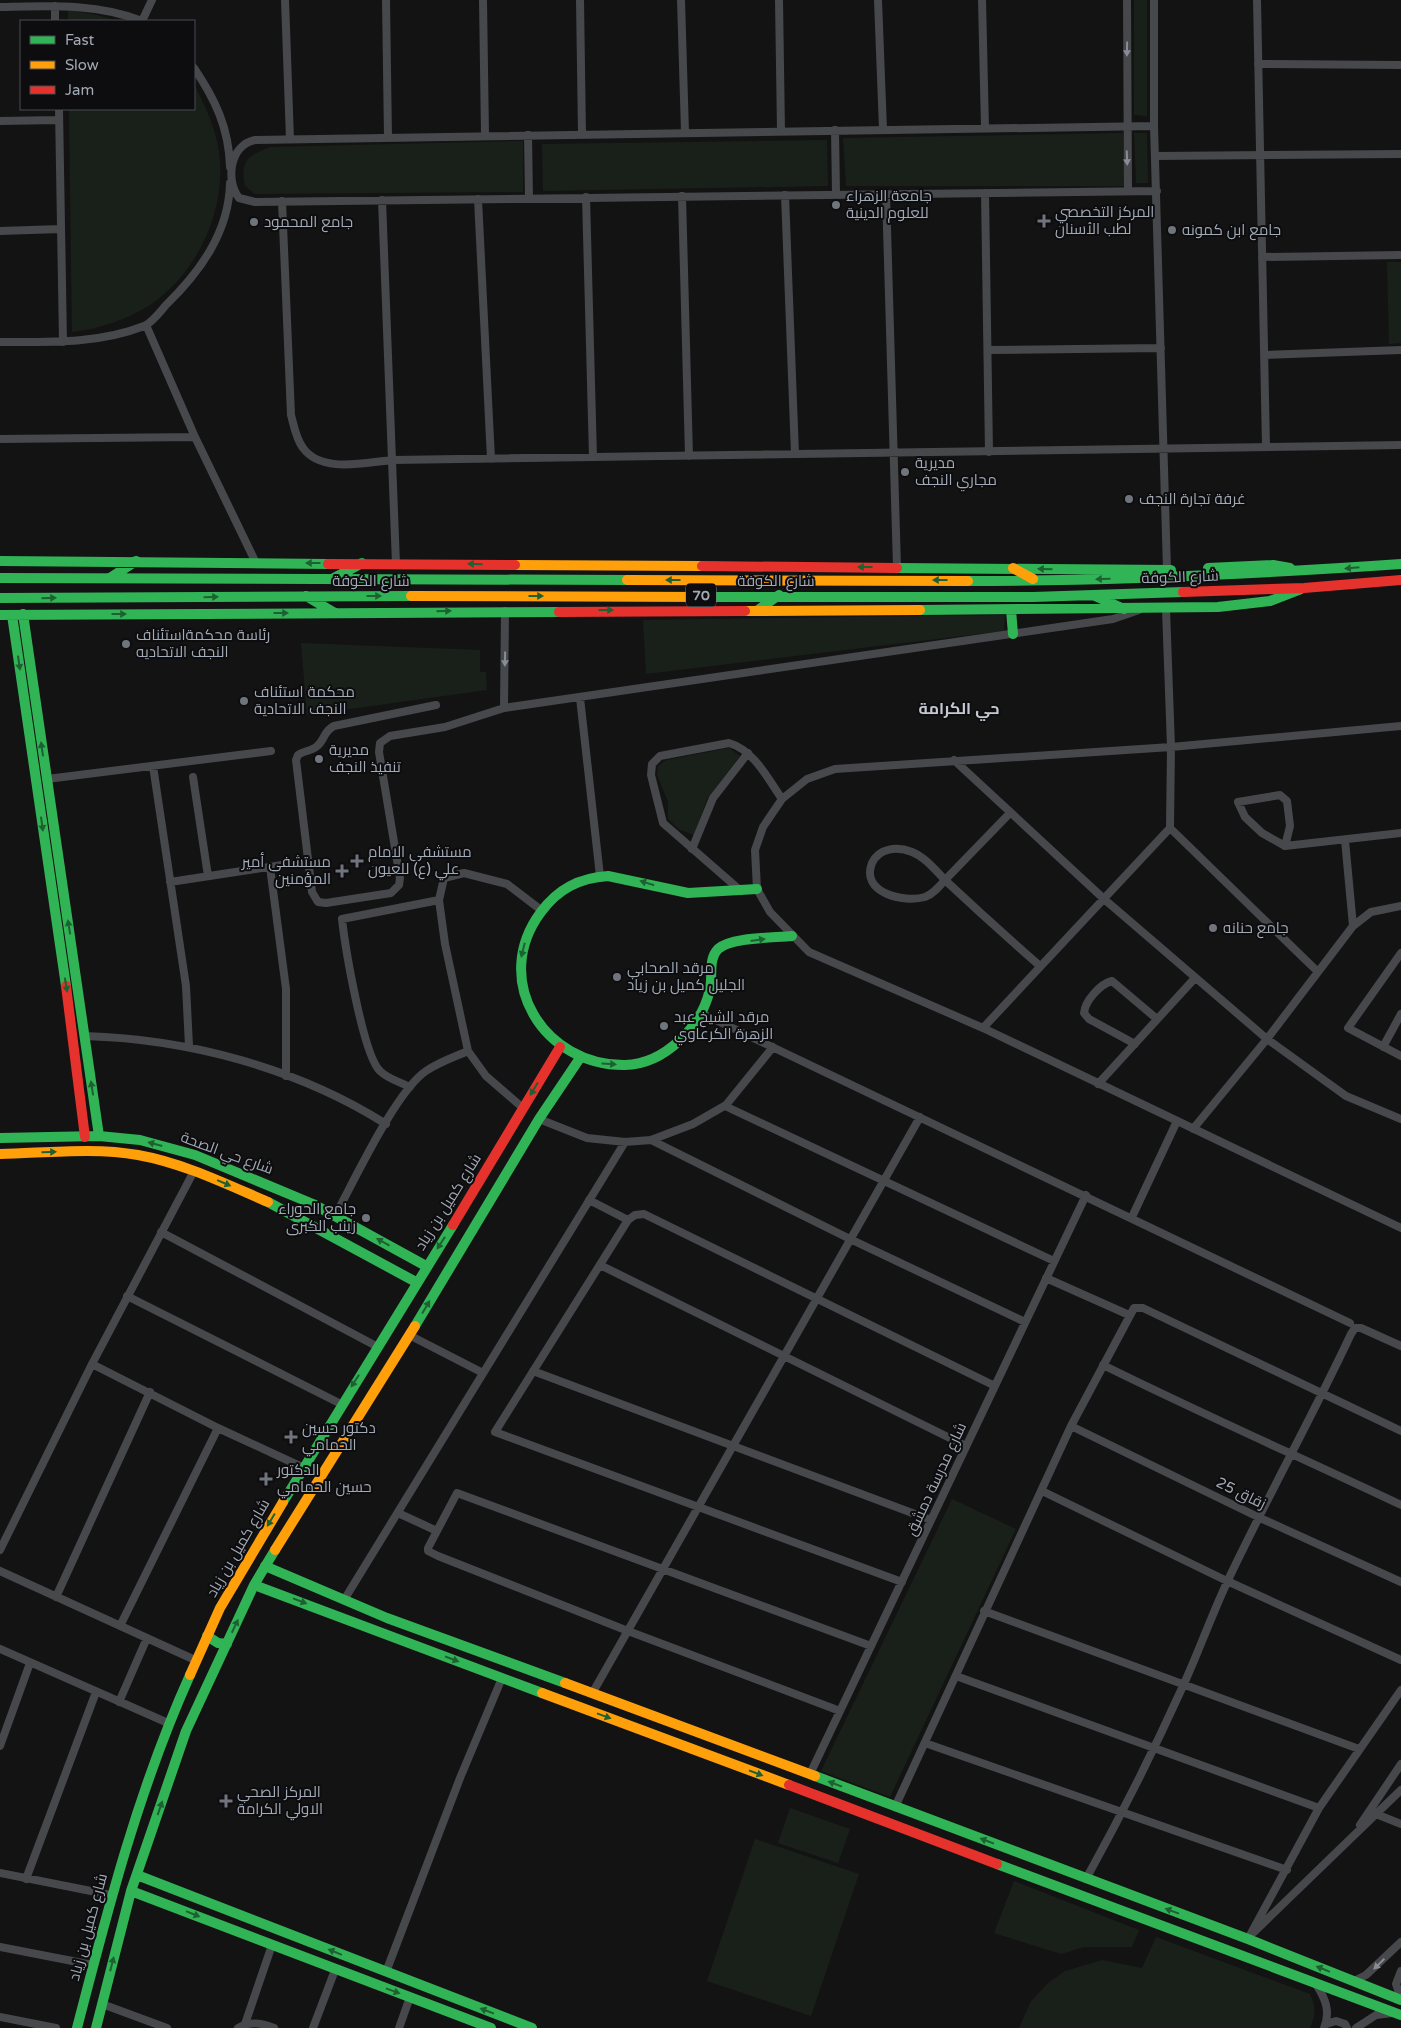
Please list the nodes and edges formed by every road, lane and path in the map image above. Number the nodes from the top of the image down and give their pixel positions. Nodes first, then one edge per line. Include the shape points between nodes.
1 (152, 0) edge
2 (285, 0) edge
3 (386, 0) edge
4 (483, 0) edge
5 (580, 0) edge
6 (681, 0) edge
7 (779, 0) edge
8 (878, 0) edge
9 (982, 0) edge
10 (1128, 0) edge
11 (1154, 0) edge
12 (1257, 0) edge
13 (55, 6) junction
14 (0, 7) edge
15 (56, 20) edge
16 (138, 20) edge
17 (142, 20) edge
18 (1258, 64) junction
19 (1401, 65) edge
20 (195, 70) edge
21 (59, 110) edge
22 (59, 120) junction
23 (0, 121) edge
24 (1126, 126) junction
25 (1154, 126) junction
26 (985, 128) junction
27 (883, 129) junction
28 (835, 130) junction
29 (781, 131) junction
30 (685, 132) junction
31 (582, 134) junction
32 (485, 135) junction
33 (528, 135) junction
34 (388, 137) junction
35 (290, 139) junction
36 (1260, 154) junction
37 (1401, 154) edge
38 (1156, 156) junction
39 (230, 174) junction
40 (1128, 191) junction
41 (1157, 191) junction
42 (985, 193) junction
43 (836, 194) junction
44 (886, 194) junction
45 (785, 195) junction
46 (682, 196) junction
47 (586, 197) junction
48 (529, 198) junction
49 (478, 199) junction
50 (382, 200) junction
51 (282, 201) junction
52 (61, 229) junction
53 (0, 231) edge
54 (1401, 255) edge
55 (1262, 257) junction
56 (146, 325) junction
57 (0, 342) edge
58 (63, 342) junction
59 (1161, 348) junction
60 (988, 350) junction
61 (1401, 350) edge
62 (1264, 354) junction
63 (195, 437) junction
64 (0, 440) edge
65 (1401, 445) edge
66 (1266, 447) junction
67 (1164, 449) junction
68 (990, 452) junction
69 (893, 453) junction
70 (795, 454) junction
71 (689, 456) junction
72 (593, 458) junction
73 (491, 459) junction
74 (393, 460) junction
75 (0, 561) edge
76 (136, 561) junction
77 (256, 563) junction
78 (362, 563) junction
79 (396, 564) junction
80 (1401, 564) edge
81 (782, 567) junction
82 (897, 567) junction
83 (1013, 568) junction
84 (1167, 570) junction
85 (1303, 572) junction
86 (0, 578) edge
87 (110, 578) junction
88 (333, 579) junction
89 (782, 580) junction
90 (1401, 580) edge
91 (1036, 581) junction
92 (1304, 588) junction
93 (779, 595) junction
94 (1092, 595) junction
95 (306, 596) junction
96 (0, 598) edge
97 (1166, 608) junction
98 (1124, 609) junction
99 (1141, 609) junction
100 (758, 610) junction
101 (1011, 610) junction
102 (505, 611) junction
103 (335, 613) junction
104 (0, 615) edge
105 (17, 615) junction
106 (1013, 634) junction
107 (580, 698) junction
108 (436, 705) dead end
109 (504, 708) junction
110 (1401, 726) edge
111 (1171, 746) junction
112 (271, 751) dead end
113 (748, 753) junction
114 (954, 760) junction
115 (153, 766) junction
116 (193, 777) dead end
117 (46, 779) junction
118 (782, 799) junction
119 (1010, 813) junction
120 (1170, 828) junction
121 (1401, 833) edge
122 (1345, 840) junction
123 (1286, 846) junction
124 (692, 849) junction
125 (308, 861) junction
126 (270, 867) junction
127 (208, 876) junction
128 (600, 876) junction
129 (946, 880) junction
130 (170, 882) junction
131 (757, 889) junction
132 (741, 891) junction
133 (1104, 899) junction
134 (439, 900) junction
135 (1401, 906) edge
136 (541, 910) junction
137 (1353, 926) junction
138 (792, 936) junction
139 (1401, 954) edge
140 (1040, 966) junction
141 (1318, 972) junction
142 (1195, 978) junction
143 (701, 1013) junction
144 (1401, 1014) edge
145 (1157, 1019) junction
146 (983, 1028) junction
147 (85, 1036) junction
148 (1267, 1039) junction
149 (1135, 1044) junction
150 (189, 1046) junction
151 (560, 1047) junction
152 (773, 1047) junction
153 (1384, 1047) junction
154 (468, 1050) junction
155 (1401, 1056) edge
156 (82, 1058) junction
157 (580, 1058) junction
158 (84, 1071) junction
159 (286, 1076) junction
160 (1098, 1084) junction
161 (410, 1087) junction
162 (725, 1106) junction
163 (522, 1108) junction
164 (920, 1117) junction
165 (539, 1119) junction
166 (1401, 1119) edge
167 (1177, 1121) junction
168 (386, 1124) junction
169 (1193, 1129) junction
170 (99, 1136) junction
171 (84, 1137) junction
172 (0, 1138) edge
173 (651, 1140) junction
174 (625, 1142) junction
175 (0, 1154) edge
176 (194, 1170) junction
177 (883, 1182) junction
178 (474, 1190) junction
179 (290, 1193) junction
180 (1086, 1195) junction
181 (589, 1200) junction
182 (490, 1202) junction
183 (313, 1204) junction
184 (278, 1206) junction
185 (335, 1216) junction
186 (1132, 1217) junction
187 (457, 1218) junction
188 (303, 1219) junction
189 (628, 1220) junction
190 (1401, 1228) edge
191 (472, 1230) junction
192 (161, 1232) junction
193 (850, 1239) junction
194 (1054, 1262) junction
195 (600, 1265) junction
196 (426, 1266) junction
197 (1046, 1278) junction
198 (416, 1282) junction
199 (128, 1296) junction
200 (816, 1300) junction
201 (1129, 1315) junction
202 (1026, 1322) junction
203 (1350, 1323) dead end
204 (409, 1335) junction
205 (378, 1346) junction
206 (1401, 1346) edge
207 (784, 1356) junction
208 (92, 1364) junction
209 (1103, 1365) junction
210 (533, 1372) junction
211 (483, 1373) junction
212 (995, 1386) junction
213 (150, 1392) junction
214 (1323, 1394) junction
215 (340, 1404) junction
216 (1071, 1426) junction
217 (218, 1428) junction
218 (1401, 1431) edge
219 (733, 1446) junction
220 (966, 1446) junction
221 (1292, 1454) junction
222 (302, 1467) junction
223 (1042, 1491) junction
224 (1401, 1505) edge
225 (698, 1508) junction
226 (398, 1513) junction
227 (1258, 1517) junction
228 (931, 1520) junction
229 (437, 1531) junction
230 (0, 1550) edge
231 (265, 1566) junction
232 (663, 1569) junction
233 (0, 1571) edge
234 (1227, 1581) junction
235 (902, 1582) junction
236 (1401, 1582) edge
237 (254, 1585) junction
238 (56, 1597) junction
239 (344, 1600) junction
240 (984, 1611) junction
241 (120, 1626) junction
242 (628, 1632) junction
243 (208, 1636) junction
244 (147, 1638) junction
245 (227, 1644) junction
246 (871, 1646) junction
247 (0, 1649) edge
248 (195, 1660) junction
249 (1401, 1660) edge
250 (30, 1663) junction
251 (507, 1663) junction
252 (190, 1672) junction
253 (956, 1676) junction
254 (502, 1678) junction
255 (208, 1683) junction
256 (1183, 1685) junction
257 (1401, 1690) edge
258 (96, 1692) junction
259 (593, 1692) junction
260 (119, 1702) junction
261 (840, 1711) junction
262 (168, 1723) junction
263 (925, 1743) junction
264 (0, 1746) edge
265 (1154, 1748) junction
266 (1358, 1749) junction
267 (1401, 1764) edge
268 (810, 1774) junction
269 (1401, 1790) edge
270 (895, 1806) junction
271 (1319, 1808) junction
272 (1122, 1814) junction
273 (1376, 1814) junction
274 (1401, 1824) edge
275 (1353, 1834) junction
276 (1014, 1852) junction
277 (1039, 1861) junction
278 (1006, 1867) junction
279 (1286, 1870) junction
280 (0, 1873) edge
281 (137, 1875) junction
282 (1031, 1876) junction
283 (26, 1879) junction
284 (1086, 1879) junction
285 (176, 1889) junction
286 (130, 1891) junction
287 (111, 1895) junction
288 (170, 1904) junction
289 (1248, 1939) junction
290 (1401, 1942) edge
291 (272, 1945) junction
292 (0, 1947) edge
293 (93, 1965) junction
294 (335, 1970) junction
295 (1401, 1971) edge
296 (386, 1972) junction
297 (1354, 1981) junction
298 (1316, 1984) junction
299 (88, 1985) junction
300 (106, 1987) junction
301 (410, 1997) junction
302 (1401, 2000) edge
303 (102, 2004) junction
304 (1397, 2014) edge
305 (0, 2018) edge
306 (78, 2023) edge
307 (97, 2025) edge
308 (242, 2026) edge
309 (1325, 2026) edge
310 (56, 2028) edge
311 (167, 2028) edge
312 (274, 2028) edge
313 (313, 2028) edge
314 (399, 2028) edge
315 (491, 2028) edge
316 (532, 2028) edge
317 (1347, 2028) edge
318 (1356, 2028) edge

1 - 17 street
2 - 35 street
3 - 34 street
4 - 32 street
5 - 31 street
6 - 30 street
7 - 29 street
8 - 27 street
9 - 26 street
10 -> 24 street
11 - 25 street
12 - 18 street
13 - 14 street
13 - 15 street
13 - 16 street via 103,10
18 - 19 street
18 - 36 street
20 - 39 street via 222,118
21 - 22 street
22 - 23 street
22 - 52 street
24 - 25 street
24 - 26 street
24 -> 40 street
25 - 38 street
26 - 27 street
27 - 28 street
28 - 29 street
28 - 43 street
29 - 30 street
30 - 31 street
31 - 33 street
32 - 33 street
32 - 34 street
33 - 48 street
34 - 35 street
35 - 39 street via 247,141 237,152
36 - 37 street
36 - 38 street
36 - 55 street
38 - 41 street
39 - 51 street via 239,198 254,202
39 - 56 street via 227,210 211,249 184,287
40 - 41 street
40 - 42 street
41 - 59 street
42 - 44 street
42 - 60 street
43 - 44 street
43 - 45 street
44 - 69 street
45 - 46 street
45 - 70 street
46 - 47 street
46 - 71 street
47 - 48 street
47 - 72 street
48 - 49 street
49 - 50 street
49 - 73 street
50 - 51 street
50 - 74 street
51 - 74 street via 291,415 296,433 303,448 323,462
52 - 53 street
52 - 58 street
54 - 55 street
55 - 62 street
56 - 58 street via 113,335
56 - 63 street
57 - 58 street
59 - 60 street
59 - 67 street
60 - 68 street
61 - 62 street
62 - 66 street
63 - 64 street
63 - 77 street
65 - 66 street
66 - 67 street
67 - 68 street
67 - 84 street
68 - 69 street
69 - 70 street
69 - 82 street
70 - 71 street
71 - 72 street
72 - 73 street
73 - 74 street
74 - 79 street
75 - 76 main road
76 - 77 main road
76 - 87 main road
78 -> 77 main road
78 - 79 main road
78 - 88 main road
81 -> 79 main road
80 -> 85 main road, شارع الكوفة / 70
82 -> 81 main road
81 - 89 main road
82 - 83 main road
84 -> 83 main road
83 - 91 main road
84 - 85 main road via 1273,565
85 -> 91 main road, شارع الكوفة / 70
86 - 87 main road, شارع الكوفة / 70
87 - 88 main road, شارع الكوفة / 70
89 -> 88 main road, شارع الكوفة / 70
91 -> 89 main road, شارع الكوفة / 70
90 - 92 main road, شارع الكوفة / 70
92 - 94 main road, شارع الكوفة / 70
92 - 97 main road via 1283,598 1260,603
93 - 94 main road, شارع الكوفة / 70
95 -> 93 main road, شارع الكوفة / 70
93 - 100 main road
94 - 98 main road
96 -> 95 main road, شارع الكوفة / 70
95 - 103 main road
97 - 99 main road
97 - 111 street
98 - 99 main road
98 - 101 main road
99 - 106 street via 1113,620
100 - 101 main road
102 -> 100 main road
101 - 106 main road
103 -> 102 main road
102 -> 109 street
105 -> 103 main road
104 - 105 main road
117 -> 105 main road
105 -> 156 main road
106 - 107 street
107 - 109 street
107 - 128 street
108 - 125 street via 328,728 320,743 298,755
109 - 125 street via 445,727 390,736 380,743 400,878 394,891 322,903 313,896
110 - 111 street
111 - 114 street
111 - 120 street
112 - 115 street
113 - 118 street
113 - 124 street via 713,798
113 - 124 street via 729,744 660,756 652,764 651,775 662,822
114 - 118 street via 835,769 807,779
114 - 119 street
115 - 117 street
115 - 130 street
116 - 127 street
147 -> 117 main road
118 - 131 street via 763,827 755,850
119 - 129 street
119 - 133 street
120 - 133 street
120 - 141 street
121 - 122 street
122 - 123 street
122 - 137 street
123 - 123 street via 1262,834 1245,817 1238,802 1280,795 1288,801 1290,826
124 - 132 street
125 - 126 street
126 - 127 street
126 - 159 street via 286,989
127 - 130 street
132 -> 128 main road via 695,894 632,878
128 - 136 main road via 581,880 559,893
129 - 129 street via 921,856 906,849 884,851 871,868 879,890 899,898 925,897
129 - 140 street
130 - 150 street via 186,986
131 - 132 main road
131 - 138 street via 770,912
133 - 140 street
133 - 142 street
134 - 136 street via 444,878 464,873 507,884
134 - 154 street
134 - 161 street via 342,919 369,1053 379,1070
135 - 137 street via 1371,912
136 -> 151 main road via 528,932 521,957 521,982 528,1007 541,1029
137 - 141 street
143 -> 138 main road via 710,989 711,963 724,945
138 - 146 street via 809,952
139 - 153 street via 1348,1028
140 - 146 street
141 - 148 street
142 - 145 street
142 - 148 street
143 - 152 street
157 -> 143 main road via 626,1065 650,1059 676,1043
144 - 153 street
145 - 149 street
145 - 149 street via 1112,981 1105,982 1084,1006 1084,1013 1089,1019
146 - 160 street
147 - 150 street
147 - 156 main road
148 - 166 street via 1346,1096
148 - 169 street
149 - 160 street
150 - 159 street
151 - 157 main road
151 -> 163 main road, شارع كميل بن زياد
152 - 162 street
152 - 164 street
153 - 155 street
154 - 161 street via 426,1071
154 - 163 street via 486,1076
156 - 158 main road
157 - 165 main road
170 -> 158 main road
158 - 171 main road
159 - 168 street via 361,1108
160 - 167 street
161 - 168 street
162 - 173 street via 693,1124
162 - 177 street
163 - 178 main road, شارع كميل بن زياد
164 - 177 street
164 - 180 street
165 - 174 street via 587,1138
165 - 182 main road
167 - 169 street
167 - 186 street
168 - 185 street
169 - 190 street
170 - 171 main road, شارع حي الصحة
179 -> 170 main road, شارع حي الصحة via 195,1155 140,1140
171 - 172 main road, شارع حي الصحة
173 - 174 street
173 - 193 street
174 - 181 street
175 -> 176 main road, شارع حي الصحة via 95,1152 138,1155
176 -> 184 main road, شارع حي الصحة
176 - 192 street
177 - 193 street
177 - 194 street
178 - 182 main road via 476,1201 481,1204
178 - 187 main road, شارع كميل بن زياد
179 - 183 main road, شارع حي الصحة
179 - 184 main road via 290,1204
180 - 186 street
180 - 194 street, شارع مدرسة دمشق
181 - 189 street
181 - 211 street
182 - 191 main road
183 - 185 main road, شارع حي الصحة
183 - 188 main road via 303,1206 300,1212
184 - 188 main road, شارع حي الصحة
196 -> 185 main road, شارع حي الصحة
186 - 203 street
187 - 191 main road via 471,1220
187 -> 196 main road, شارع كميل بن زياد
188 - 198 main road, شارع حي الصحة
189 - 195 street
189 - 200 street via 644,1214
204 -> 191 main road
192 - 199 street
192 - 205 street
193 - 200 street
193 - 202 street
194 - 197 street, شارع مدرسة دمشق
195 - 207 street
195 - 210 street
196 - 198 main road, شارع كميل بن زياد
197 - 201 street
197 - 202 street, شارع مدرسة دمشق
198 - 205 main road, شارع كميل بن زياد
199 - 208 street
199 - 215 street
200 - 207 street
200 - 212 street
201 - 209 street
201 - 214 street via 1134,1308 1143,1308
202 - 212 street, شارع مدرسة دمشق
204 - 211 street
204 - 231 main road
205 -> 215 main road, شارع كميل بن زياد
206 - 214 street via 1355,1328
207 - 219 street
207 - 220 street
208 - 213 street
208 - 230 street
209 - 216 street
209 - 221 street
210 - 219 street
210 - 225 street via 495,1432
211 - 226 street
212 - 220 street, شارع مدرسة دمشق
213 - 217 street
213 - 238 street
214 - 218 street
214 - 221 street
215 - 222 main road, شارع كميل بن زياد
216 - 223 street
216 - 227 street, زقاق 25
217 - 222 street
217 - 241 street
219 - 225 street
219 - 228 street
220 - 228 street, شارع مدرسة دمشق
221 - 224 street
221 - 227 street
222 -> 243 main road, شارع كميل بن زياد via 220,1608
223 - 234 street
223 - 240 street
225 - 232 street
225 - 235 street
226 - 229 street
226 - 239 street
227 - 234 street
227 - 236 street, زقاق 25
228 - 235 street, شارع مدرسة دمشق
229 - 232 street via 457,1493
229 - 242 street via 428,1548 432,1554
231 - 237 main road
231 - 239 main road
232 - 242 street
232 - 246 street
233 - 238 street
234 - 249 street
234 - 256 street
235 - 246 street, شارع مدرسة دمشق
245 -> 237 main road
237 -> 254 main road
238 - 241 street
239 - 251 main road
240 - 253 street
240 - 256 street
241 - 244 street
242 - 259 street
242 - 261 street
243 - 245 main road via 218,1643
243 - 248 main road, شارع كميل بن زياد
244 - 248 street
244 - 260 street
245 - 255 main road
246 - 261 street, شارع مدرسة دمشق
247 - 250 street
248 - 252 main road, شارع كميل بن زياد
250 - 258 street
250 - 264 street
251 - 254 main road
251 - 259 main road
252 - 255 main road
252 - 262 main road, شارع كميل بن زياد
253 - 263 street
253 - 265 street
254 -> 278 main road
254 - 296 street
281 -> 255 main road via 186,1731
256 - 265 street
256 - 266 street
257 - 266 street
258 - 260 street
258 - 283 street
259 - 268 main road
260 - 262 street
261 - 268 street, شارع مدرسة دمشق
262 - 287 main road, شارع كميل بن زياد
263 - 270 street
263 - 272 street
265 - 271 street
265 - 272 street
266 - 271 street
267 - 275 street
270 -> 268 main road
269 - 273 street
276 -> 270 main road
271 - 279 street
272 - 279 street
272 - 284 street
273 - 274 street
273 - 275 street
275 - 289 street
276 - 277 main road
276 - 278 main road via 1014,1862
277 - 282 main road via 1031,1866
277 - 284 main road
278 - 282 main road
279 - 289 street
280 - 283 street
281 - 285 main road
281 - 286 main road
282 - 298 main road
283 - 287 street
289 -> 284 main road
285 - 288 main road via 171,1894
296 -> 285 main road
286 - 288 main road
300 -> 286 main road
287 - 293 main road, شارع كميل بن زياد
288 -> 291 main road
297 -> 289 main road
290 -> 297 street via 1366,1975
291 - 294 main road
291 - 308 street
292 - 293 street
293 - 299 main road, شارع كميل بن زياد
294 -> 301 main road
294 - 313 street
295 - 302 street via 1396,1984
316 -> 296 main road
297 - 302 main road
298 - 304 main road
298 - 309 street via 1326,2002
299 - 300 main road via 96,1991
299 - 306 main road, شارع كميل بن زياد
300 - 303 main road
301 - 314 street
301 - 315 main road
303 - 307 main road
303 - 311 street
304 - 318 street via 1376,2015
305 - 310 street
306 - 307 main road via 90,2015
308 - 312 street via 267,2025
309 - 317 street via 1336,2021

